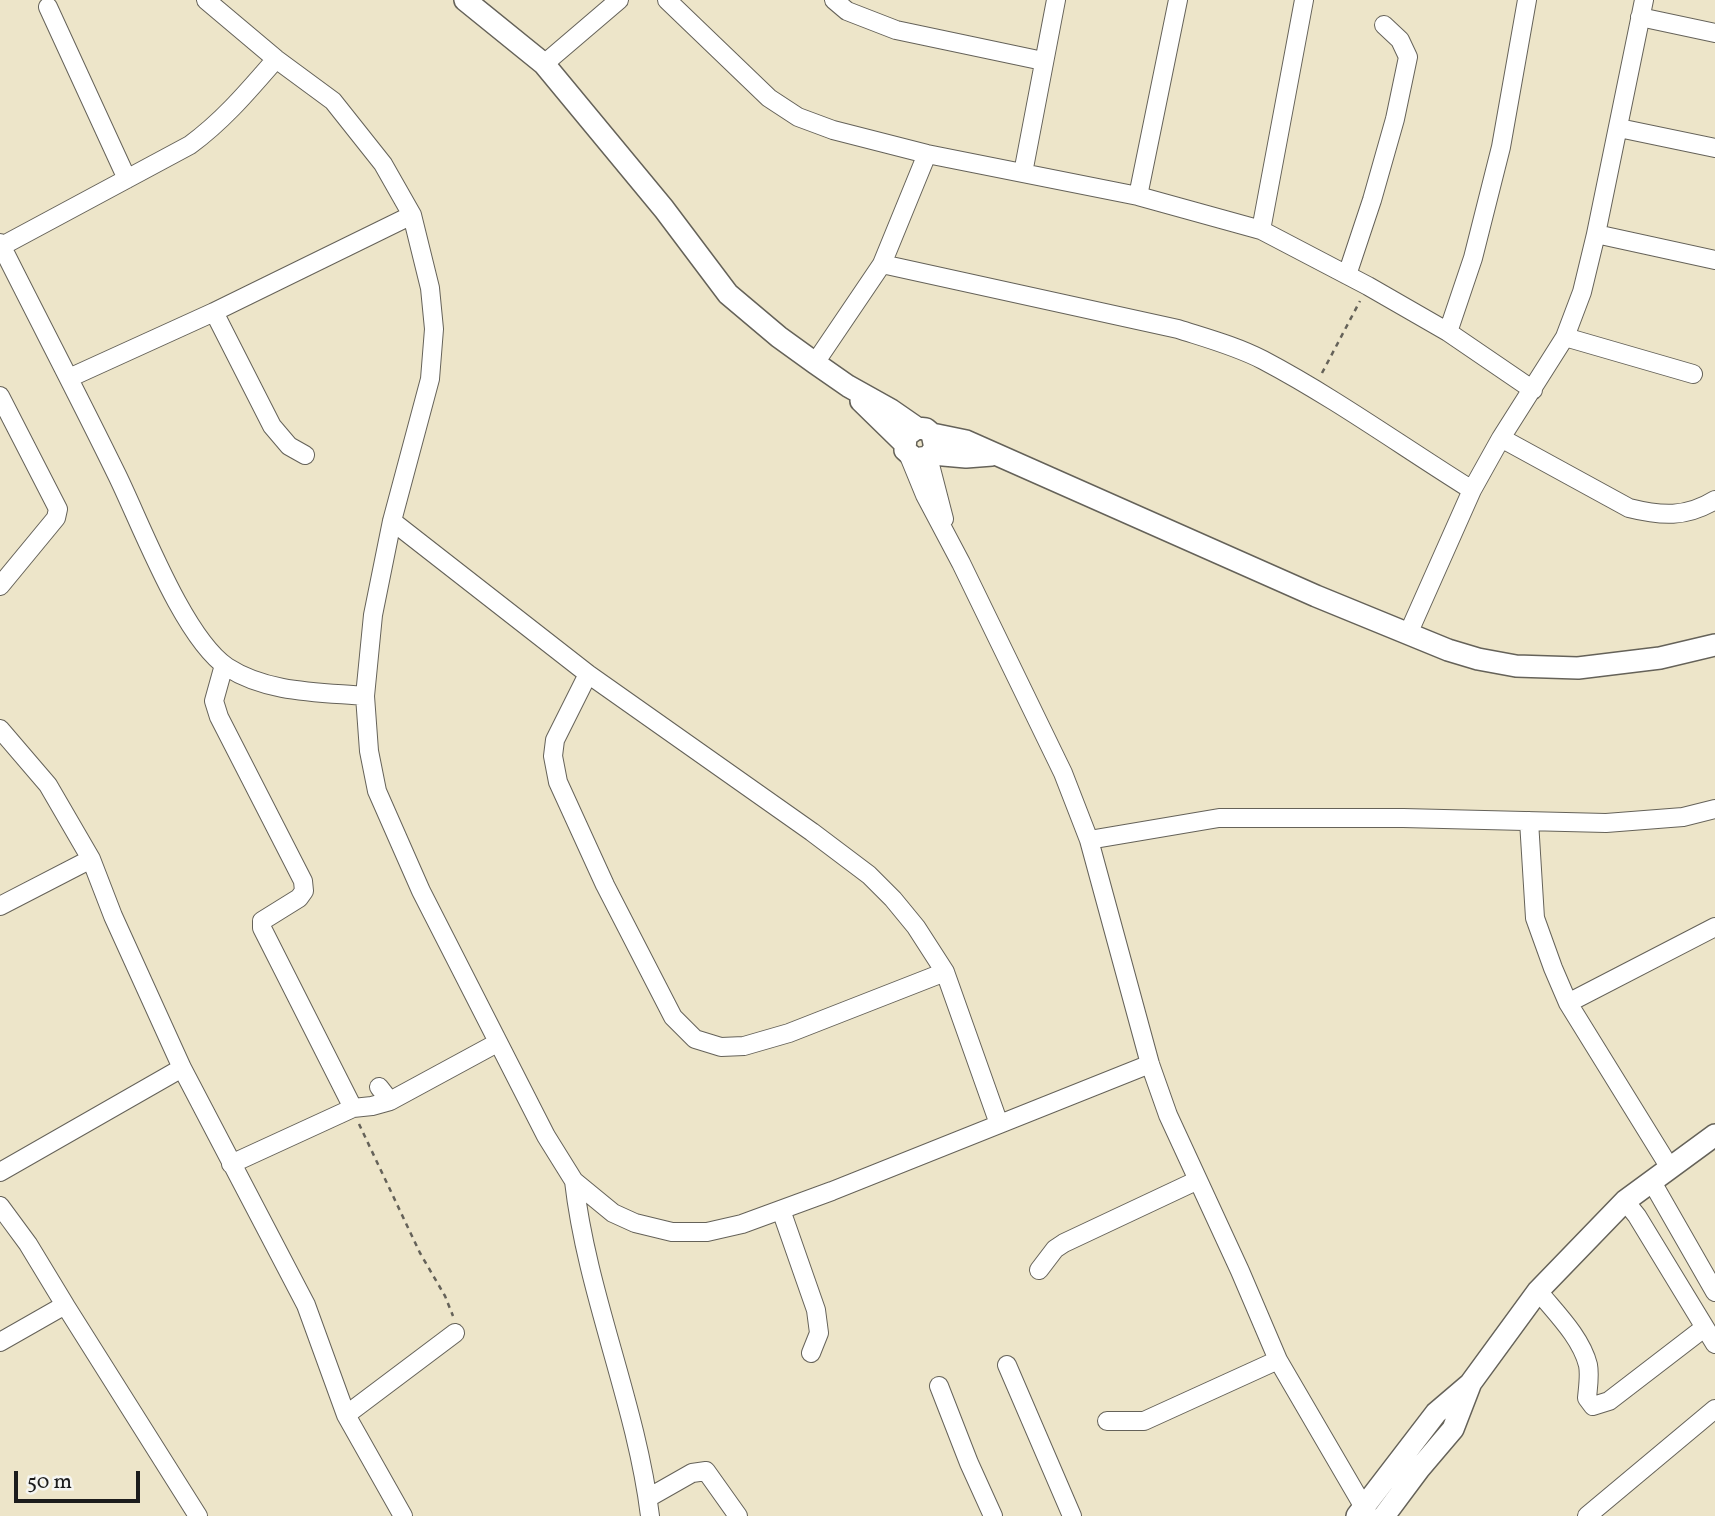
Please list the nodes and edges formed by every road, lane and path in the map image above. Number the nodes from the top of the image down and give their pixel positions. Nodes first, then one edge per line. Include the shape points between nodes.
1 (206, 0) edge
2 (465, 0) edge
3 (619, 0) edge
4 (667, 0) edge
5 (834, 0) edge
6 (1056, 0) edge
7 (1178, 0) edge
8 (1304, 0) edge
9 (1527, 0) edge
10 (48, 7) dead end
11 (1642, 8) edge
12 (1384, 25) dead end
13 (1715, 33) edge
14 (276, 59) junction
15 (1043, 61) junction
16 (544, 64) junction
17 (1619, 128) junction
18 (1715, 148) edge
19 (927, 154) junction
20 (1023, 173) junction
21 (127, 179) junction
22 (1138, 196) junction
23 (412, 215) junction
24 (1261, 230) junction
25 (1596, 234) junction
26 (1, 245) edge
27 (1715, 260) edge
28 (882, 264) junction
29 (1347, 275) junction
30 (1368, 286) junction
31 (214, 312) junction
32 (1448, 332) junction
33 (1565, 337) junction
34 (815, 363) junction
35 (1693, 374) dead end
36 (69, 378) junction
37 (1314, 389) junction
38 (1532, 390) junction
39 (0, 396) edge
40 (1501, 438) junction
41 (920, 445) junction
42 (305, 455) dead end
43 (1472, 490) junction
44 (1715, 500) edge
45 (392, 521) junction
46 (0, 586) edge
47 (1408, 634) junction
48 (1715, 645) edge
49 (224, 665) junction
50 (589, 674) junction
51 (365, 696) junction
52 (0, 729) edge
53 (1715, 808) edge
54 (1529, 821) junction
55 (1089, 840) junction
56 (91, 859) junction
57 (0, 906) edge
58 (1715, 927) edge
59 (945, 972) junction
60 (1568, 1003) junction
61 (497, 1043) junction
62 (1150, 1064) junction
63 (182, 1068) junction
64 (354, 1108) junction
65 (999, 1124) junction
66 (1715, 1135) edge
67 (231, 1164) junction
68 (1670, 1168) junction
69 (0, 1172) edge
70 (1198, 1180) junction
71 (575, 1181) junction
72 (1652, 1182) junction
73 (1625, 1201) junction
74 (0, 1206) edge
75 (781, 1210) junction
76 (1039, 1270) dead end
77 (1538, 1291) junction
78 (1715, 1292) edge
79 (65, 1305) junction
80 (1704, 1328) junction
81 (455, 1333) joint
82 (0, 1342) edge
83 (1715, 1344) edge
84 (811, 1353) dead end
85 (1278, 1360) junction
86 (1007, 1365) dead end
87 (1470, 1384) junction
88 (939, 1386) dead end
89 (1715, 1409) edge
90 (346, 1415) junction
91 (1107, 1421) dead end
92 (649, 1507) edge
93 (1364, 1513) edge
94 (198, 1516) edge
95 (403, 1516) edge
96 (738, 1516) edge
97 (993, 1516) edge
98 (1072, 1516) edge
99 (1384, 1516) edge
100 (1587, 1516) edge

1 - 14 street
2 - 16 street
3 - 16 street
4 - 19 street via 769,98 798,117
5 - 15 street via 847,11 896,30
6 - 15 street
7 - 22 street
8 - 24 street
9 - 32 street via 1501,147 1473,258
10 - 21 street
11 - 13 street
11 - 17 street
12 - 29 street via 1400,40 1408,57 1395,120
14 - 21 street via 213,128
14 - 23 street via 333,102 383,163
15 - 20 street
16 - 34 street via 728,294
17 - 18 street
17 - 25 street
19 - 20 street
19 - 28 street
20 - 22 street
21 - 26 street
22 - 24 street
23 - 31 street
23 - 45 street via 430,288 434,328 430,380
24 - 29 street
25 - 27 street
25 - 33 street
26 - 36 street
28 - 34 street
28 - 37 street via 1178,329 1261,359
29 - 30 street
30 - 32 street
30 - 37 path
31 - 36 street
31 - 42 street via 272,426 289,446
32 - 38 street
33 - 35 street
33 - 38 street
34 - 41 street
36 - 49 street via 190,624
37 - 43 street
38 - 40 street
39 - 46 street via 58,509 56,518
40 - 43 street
40 - 44 street via 1629,508 1676,515
41 - 47 street via 966,457 996,454
41 - 55 street via 925,495 1063,773
43 - 47 street
45 - 50 street
45 - 51 street via 373,615
47 - 48 street via 1478,659 1516,666 1618,664
49 - 51 street via 258,683
49 - 64 street via 215,706 303,881 299,898 262,921 262,928
50 - 59 street via 869,875 894,899
50 - 59 street via 555,740 558,782 673,1017 695,1039 721,1047 744,1046
51 - 61 street via 377,791
52 - 56 street via 48,785
53 - 54 street via 1683,817 1606,823
54 - 55 street via 1219,818
54 - 60 street via 1535,918
55 - 62 street
56 - 57 street
56 - 63 street
58 - 60 street
59 - 65 street
60 - 68 street
61 - 64 street via 384,1094 372,1106
61 - 71 street
62 - 65 street
62 - 70 street
63 - 67 street
63 - 69 street
64 - 67 street
64 - 81 path via 420,1253 452,1311
65 - 75 street
66 - 68 street
67 - 90 street via 306,1305
68 - 72 street
70 - 76 street via 1064,1243
70 - 85 street
71 - 75 street via 613,1213 672,1232 707,1232
71 - 92 street via 578,1218
72 - 73 street
72 - 78 street
73 - 77 street
73 - 80 street
74 - 79 street
75 - 84 street via 816,1310 819,1333
77 - 80 street via 1572,1333 1588,1364 1587,1398 1593,1406 1609,1401
77 - 87 street
79 - 82 street
79 - 94 street
80 - 83 street
81 - 90 street
85 - 91 street via 1144,1421
85 - 93 street
86 - 98 street
87 - 93 street via 1436,1413
87 - 99 street via 1453,1429
88 - 97 street
89 - 100 street
90 - 95 street
92 - 96 street via 692,1473 706,1471

